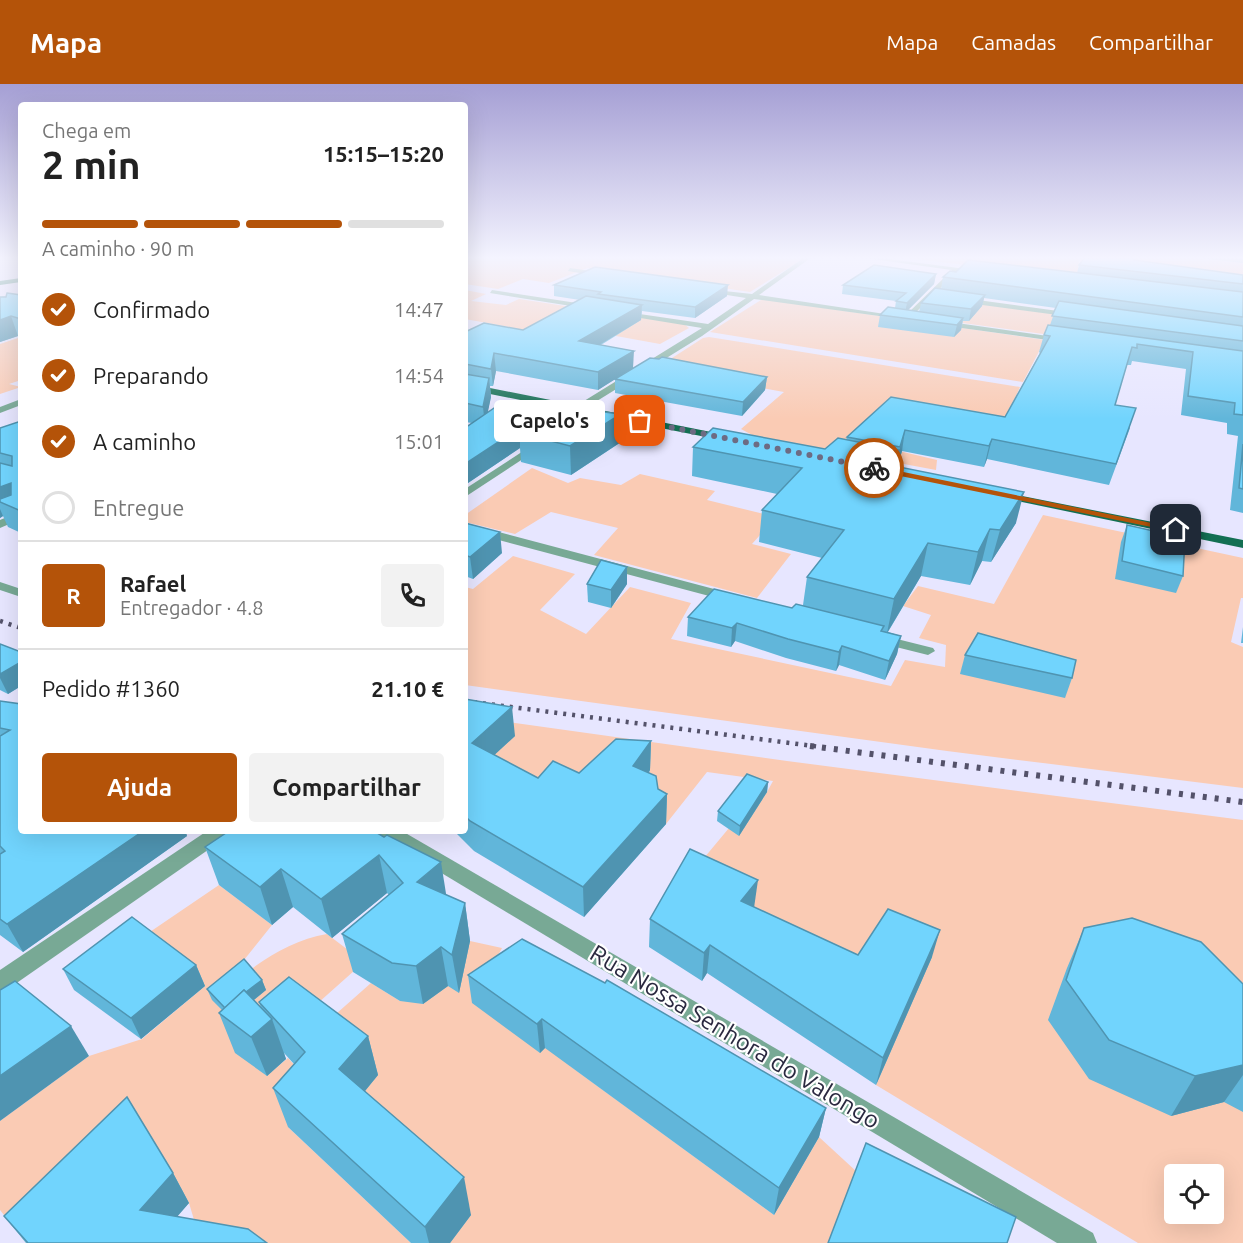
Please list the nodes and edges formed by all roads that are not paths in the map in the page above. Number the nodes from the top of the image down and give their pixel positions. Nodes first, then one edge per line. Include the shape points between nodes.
1 (615, 311) edge
2 (731, 311) edge
3 (859, 311) edge
4 (915, 311) edge
5 (1046, 311) edge
6 (1081, 316) edge
7 (908, 318) junction
8 (920, 320) edge
9 (931, 321) edge
10 (709, 327) junction
11 (1070, 341) edge
12 (468, 387) edge
13 (18, 403) edge
14 (579, 408) junction
15 (0, 410) edge
16 (733, 440) edge
17 (985, 491) edge
18 (468, 492) edge
19 (18, 516) edge
20 (0, 524) edge
21 (468, 528) edge
22 (1243, 544) edge
23 (0, 586) edge
24 (18, 592) edge
25 (743, 601) edge
26 (870, 636) edge
27 (928, 651) dead end
28 (217, 834) edge
29 (392, 834) edge
30 (0, 982) edge
31 (1083, 1243) edge

1 - 10 street
2 - 10 street
3 - 7 street
4 - 7 street
5 - 6 street
7 - 8 street
9 - 11 street
10 - 14 street
12 - 14 main road
13 - 15 street
14 - 16 main road
14 - 18 street via 580,417
17 - 22 main road
19 - 20 street
21 - 25 street
23 - 24 street
26 - 27 street
28 - 30 street
29 - 31 street, Rua Nossa Senhora do Valongo

